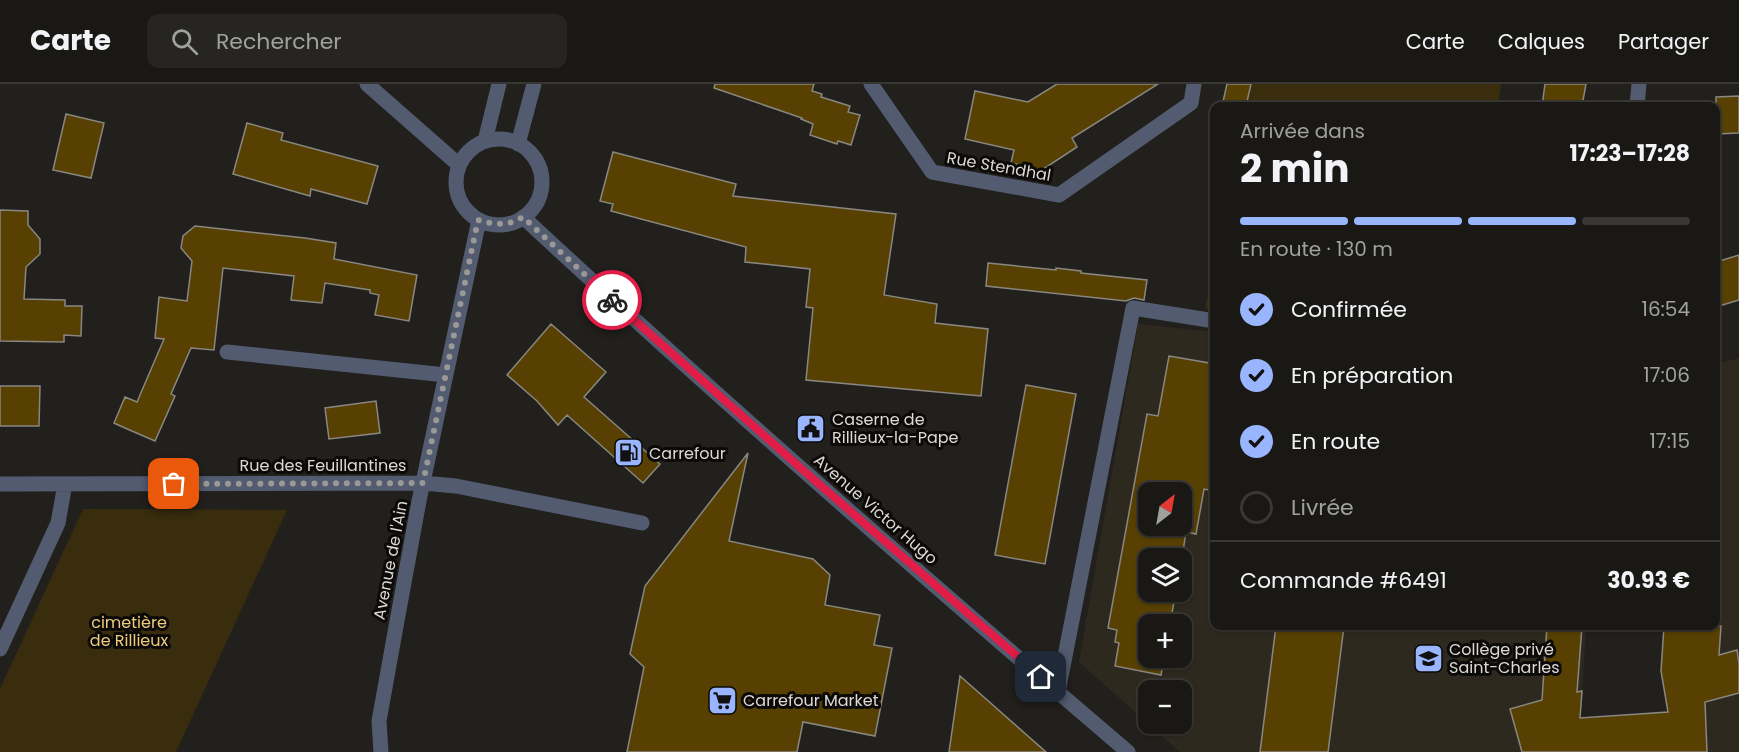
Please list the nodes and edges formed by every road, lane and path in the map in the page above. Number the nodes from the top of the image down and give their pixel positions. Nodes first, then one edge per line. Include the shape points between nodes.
1 (367, 84) edge
2 (499, 84) edge
3 (534, 84) edge
4 (871, 84) edge
5 (1194, 84) edge
6 (1639, 84) edge
7 (1637, 102) edge
8 (485, 141) junction
9 (518, 144) junction
10 (459, 165) junction
11 (523, 217) junction
12 (478, 220) junction
13 (1210, 320) edge
14 (227, 352) dead end
15 (446, 375) junction
16 (423, 483) junction
17 (0, 484) edge
18 (65, 484) junction
19 (642, 523) dead end
20 (0, 649) edge
21 (1058, 692) junction
22 (381, 752) edge
23 (1128, 752) edge

1 - 10 street
2 - 8 street
3 - 9 street
4 - 5 street, Rue Stendhal via 932,172 1059,195 1191,103
6 - 7 street
8 - 9 street via 508,140
8 - 10 street via 474,146
9 - 11 street via 537,162 542,187 538,199
10 - 12 street via 456,177 461,202
11 - 12 street via 493,225
11 - 21 street, Avenue Victor Hugo via 795,463
12 - 15 street, Avenue de l'Ain
13 - 21 street via 1133,308
14 - 15 street
15 - 16 street, Avenue de l'Ain
16 - 18 street, Rue des Feuillantines
16 - 19 street, Rue des Feuillantines
16 - 22 street, Avenue de l'Ain via 379,721
17 - 18 street, Rue des Feuillantines
18 - 20 street via 58,523
21 - 23 street, Avenue Victor Hugo

